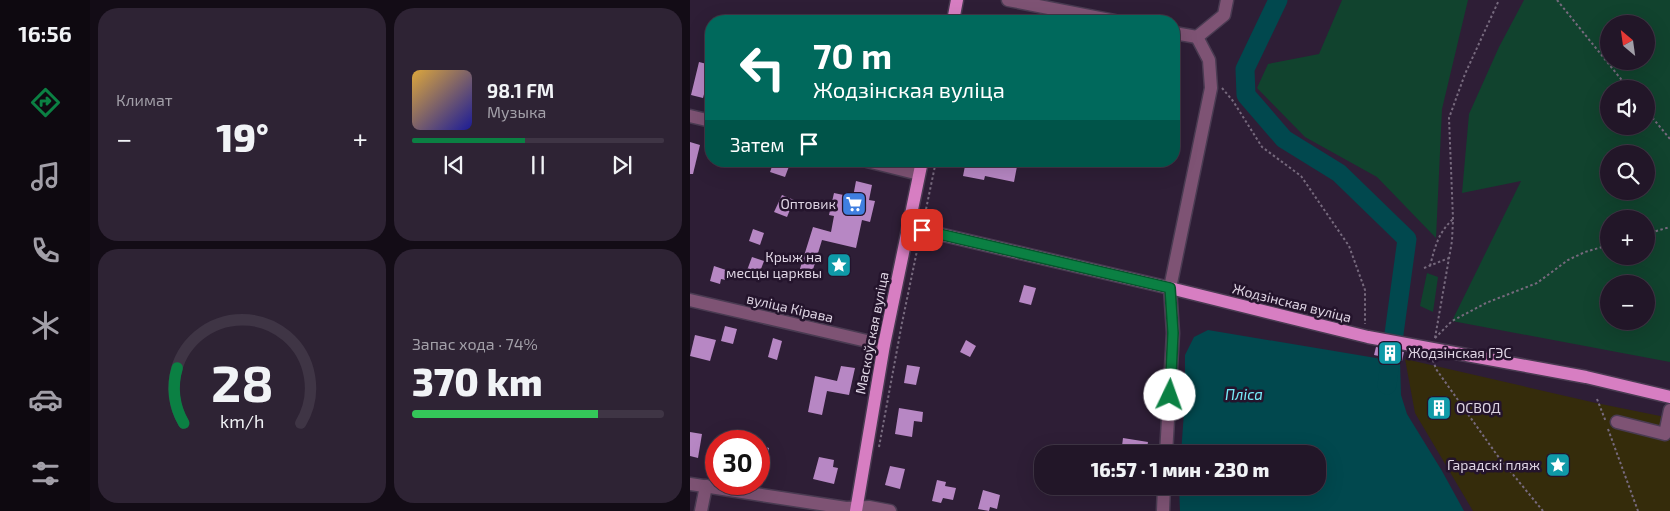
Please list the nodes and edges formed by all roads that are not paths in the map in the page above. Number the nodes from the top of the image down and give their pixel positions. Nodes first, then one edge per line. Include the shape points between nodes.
1 (957, 0) edge
2 (1008, 0) edge
3 (1227, 0) edge
4 (953, 15) edge
5 (1084, 15) edge
6 (1180, 33) edge
7 (1197, 37) junction
8 (690, 116) edge
9 (705, 120) edge
10 (920, 167) edge
11 (909, 227) junction
12 (1170, 288) junction
13 (690, 300) edge
14 (884, 345) junction
15 (1670, 397) edge
16 (1670, 410) edge
17 (1617, 422) dead end
18 (1167, 445) edge
19 (690, 484) edge
20 (705, 486) edge
21 (705, 491) edge
22 (762, 495) edge
23 (1164, 495) edge
24 (856, 510) edge
25 (701, 511) edge
26 (890, 511) edge
27 (1163, 511) edge

1 - 4 main road
2 - 5 street
3 - 7 street via 1224,15
6 - 7 street
7 - 12 street via 1208,60 1212,88
8 - 9 street
10 - 11 main road, Маскоўская вуліца
11 - 12 main road, Жодзінская вуліца
11 - 14 main road, Маскоўская вуліца
12 - 15 main road, Жодзінская вуліца via 1368,337 1403,344 1434,344
12 - 18 street via 1173,333
13 - 14 street, вуліца Кірава
14 - 24 main road, Маскоўская вуліца
16 - 17 street via 1665,434
19 - 20 street
21 - 25 street
22 - 24 street
23 - 27 street
24 - 26 street via 869,507

